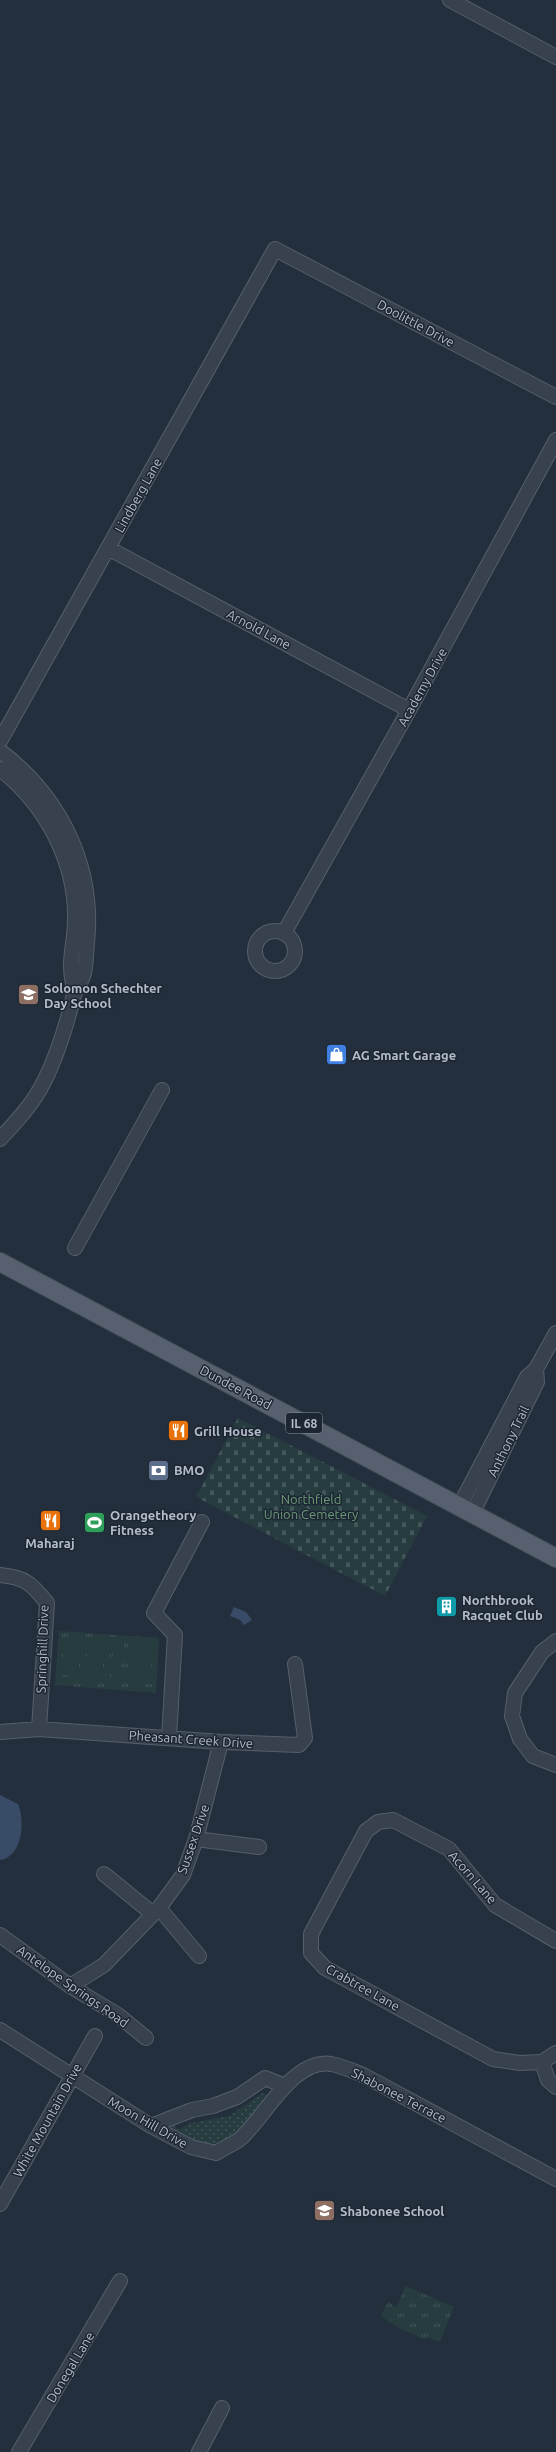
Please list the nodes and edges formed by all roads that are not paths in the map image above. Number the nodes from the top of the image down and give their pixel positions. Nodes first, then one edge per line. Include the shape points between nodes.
1 (450, 0) edge
2 (556, 57) edge
3 (275, 249) joint
4 (556, 397) edge
5 (556, 440) edge
6 (108, 548) junction
7 (409, 710) junction
8 (0, 741) edge
9 (0, 751) edge
10 (0, 769) edge
11 (284, 933) dead end
12 (75, 991) junction
13 (162, 1090) dead end
14 (0, 1139) edge
15 (75, 1248) dead end
16 (0, 1262) edge
17 (556, 1333) edge
18 (467, 1508) junction
19 (202, 1522) dead end
20 (556, 1558) edge
21 (0, 1575) edge
22 (556, 1641) edge
23 (295, 1664) dead end
24 (39, 1729) junction
25 (0, 1732) edge
26 (169, 1738) junction
27 (221, 1742) junction
28 (556, 1765) edge
29 (366, 1831) joint
30 (196, 1839) junction
31 (259, 1847) dead end
32 (104, 1874) dead end
33 (156, 1911) junction
34 (0, 1935) edge
35 (556, 1941) edge
36 (199, 1956) dead end
37 (70, 1986) junction
38 (0, 2030) edge
39 (95, 2036) dead end
40 (146, 2038) dead end
41 (556, 2053) edge
42 (542, 2062) junction
43 (72, 2075) junction
44 (552, 2084) edge
45 (286, 2086) junction
46 (151, 2126) junction
47 (556, 2179) edge
48 (0, 2204) edge
49 (120, 2281) dead end
50 (222, 2408) dead end
51 (19, 2452) edge
52 (199, 2452) edge

1 - 2 street
3 - 4 street, Doolittle Drive
3 - 6 street, Lindberg Lane
5 - 7 street, Academy Drive
6 - 7 street, Arnold Lane
6 - 8 street, Lindberg Lane
7 - 11 street, Academy Drive
9 - 12 street via 46,795 61,817 80,860 87,892 88,934 84,974
10 - 12 street via 20,786 41,812 66,862 75,918 70,973
12 - 14 street via 58,1049 40,1090
13 - 15 street
16 - 18 main road, Dundee Road / IL 68
17 - 18 street, Anthony Trail via 536,1369 527,1377
18 - 20 main road, Dundee Road / IL 68
19 - 26 street via 154,1613 175,1635
21 - 24 street, Springhill Drive via 17,1576 34,1586 47,1602
22 - 28 street via 542,1652 514,1693 512,1716 520,1739 532,1756
23 - 27 street, Pheasant Creek Drive via 305,1738 299,1745
24 - 25 street, Pheasant Creek Drive
24 - 26 street, Pheasant Creek Drive
26 - 27 street, Pheasant Creek Drive
27 - 30 street, Sussex Drive
29 - 35 street, Acorn Lane via 378,1822 393,1820 449,1849 495,1905
29 - 42 street, Crabtree Lane via 311,1934 311,1953 324,1968 493,2058 520,2063
30 - 31 street
30 - 33 street, Sussex Drive via 183,1875
32 - 33 street
33 - 36 street
33 - 37 street, Sussex Drive via 104,1965
34 - 37 street, Antelope Springs Road
37 - 40 street, Antelope Springs Road via 118,2015
38 - 43 street, Moon Hill Drive
39 - 43 street, White Mountain Drive
41 - 42 street
42 - 44 street
43 - 46 street, Moon Hill Drive
43 - 48 street, White Mountain Drive
45 - 46 street via 265,2078 237,2097 192,2110
45 - 46 street, Moon Hill Drive via 260,2119 239,2140 216,2153 192,2147
45 - 47 street, Shabonee Terrace via 294,2076 317,2066 330,2064 346,2068 392,2090
49 - 51 street, Donegal Lane
50 - 52 street

